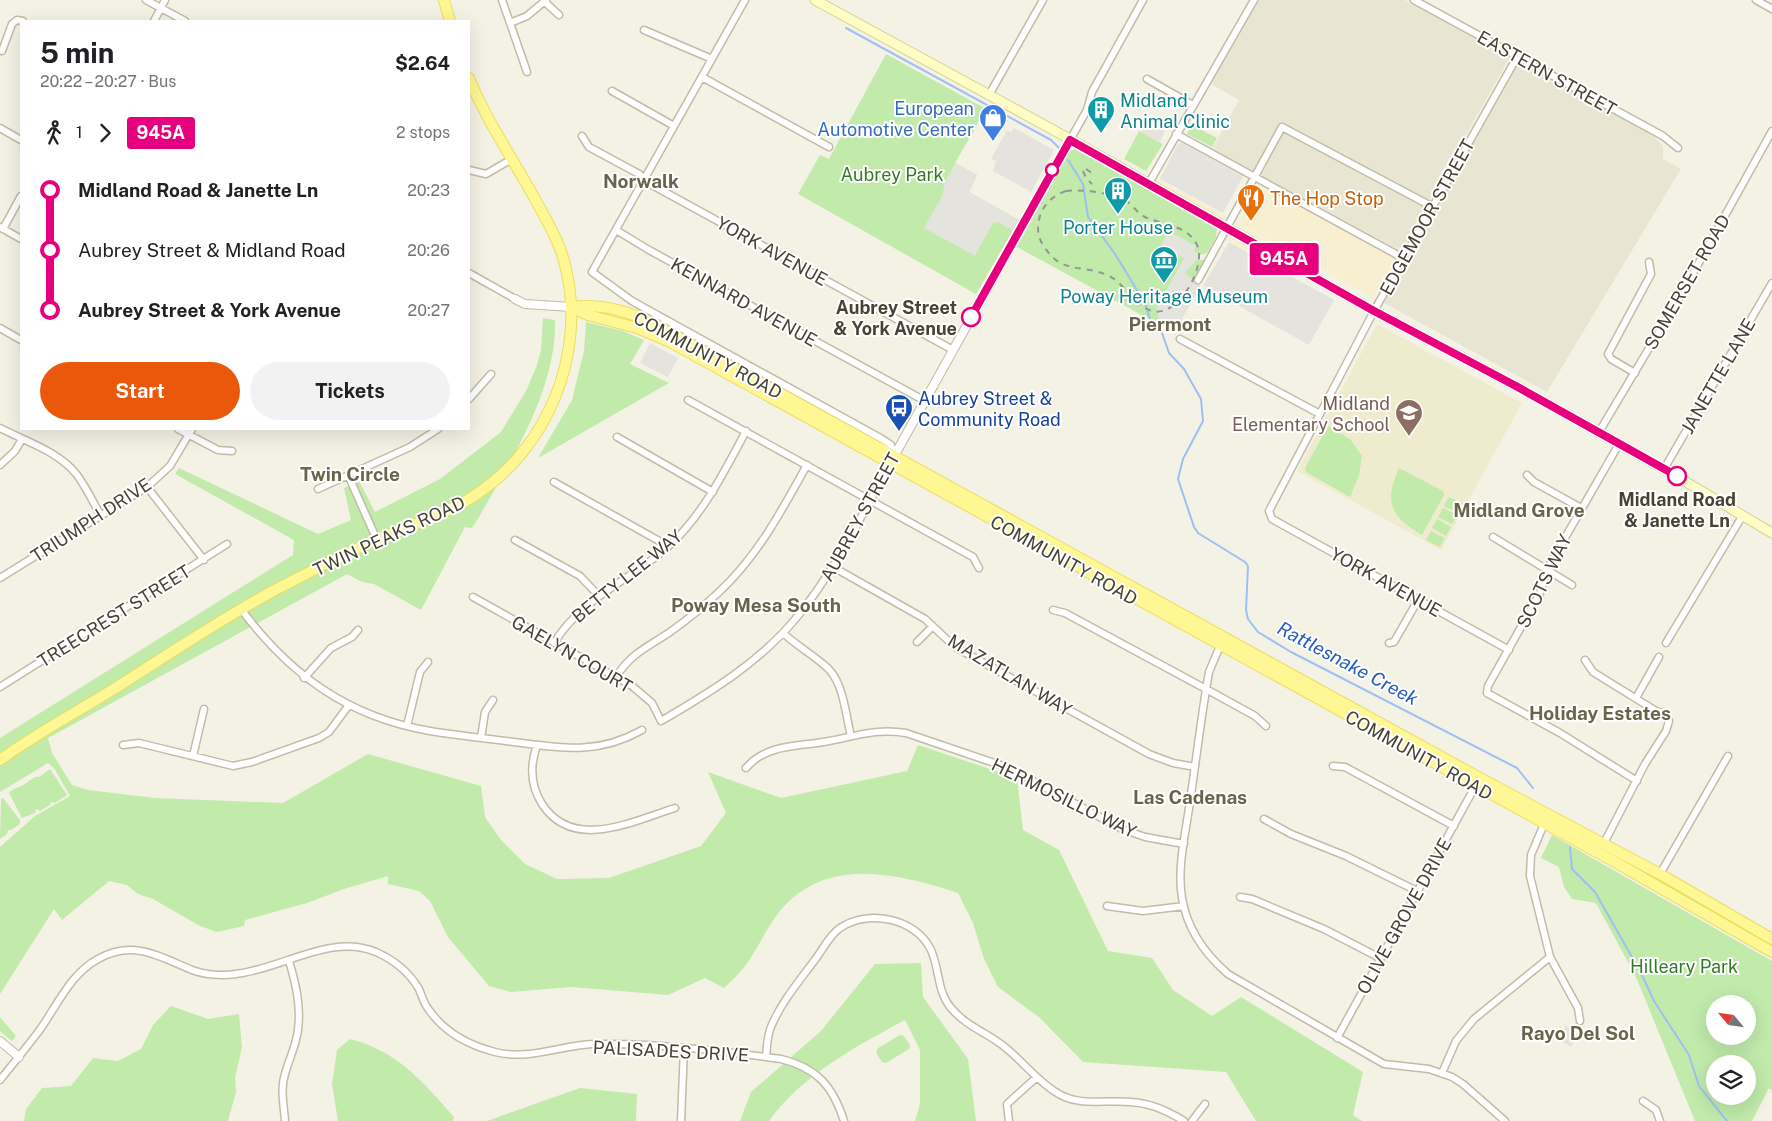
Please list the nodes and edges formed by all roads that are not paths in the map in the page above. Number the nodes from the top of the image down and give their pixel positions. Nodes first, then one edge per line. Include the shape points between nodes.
1 (146, 0) edge
2 (165, 0) edge
3 (444, 0) edge
4 (502, 0) edge
5 (746, 0) edge
6 (815, 0) edge
7 (1043, 0) edge
8 (1143, 0) edge
9 (1254, 0) edge
10 (1414, 0) edge
11 (1756, 0) edge
12 (545, 1) edge
13 (161, 8) junction
14 (1772, 9) edge
15 (559, 15) dead end
16 (20, 20) edge
17 (155, 20) edge
18 (183, 20) edge
19 (450, 20) edge
20 (510, 24) junction
21 (644, 30) dead end
22 (2, 51) dead end
23 (1517, 57) junction
24 (712, 59) junction
25 (527, 72) dead end
26 (702, 77) junction
27 (1147, 79) dead end
28 (470, 80) edge
29 (612, 91) dead end
30 (988, 95) junction
31 (1193, 105) junction
32 (674, 126) junction
33 (0, 128) edge
34 (1772, 131) edge
35 (1176, 134) junction
36 (582, 136) dead end
37 (20, 139) edge
38 (1070, 140) junction
39 (828, 147) dead end
40 (1678, 148) dead end
41 (512, 159) junction
42 (470, 170) edge
43 (1255, 177) junction
44 (644, 180) junction
45 (1149, 183) junction
46 (20, 198) edge
47 (1433, 207) junction
48 (2, 228) edge
49 (1227, 228) junction
50 (616, 230) junction
51 (20, 238) edge
52 (1404, 258) junction
53 (1649, 262) dead end
54 (470, 274) edge
55 (1198, 280) dead end
56 (1772, 282) edge
57 (515, 299) joint
58 (571, 307) junction
59 (1374, 311) junction
60 (0, 328) edge
61 (20, 339) edge
62 (1180, 339) dead end
63 (953, 350) junction
64 (1635, 373) junction
65 (491, 374) dead end
66 (470, 398) edge
67 (688, 400) dead end
68 (925, 401) junction
69 (1318, 413) junction
70 (0, 428) edge
71 (436, 430) edge
72 (746, 431) junction
73 (190, 432) edge
74 (1599, 432) junction
75 (617, 437) dead end
76 (22, 439) junction
77 (1619, 444) junction
78 (232, 451) dead end
79 (892, 460) junction
80 (0, 465) edge
81 (807, 465) junction
82 (1664, 468) junction
83 (348, 475) junction
84 (1527, 475) dead end
85 (554, 482) dead end
86 (147, 487) junction
87 (318, 489) dead end
88 (713, 492) junction
89 (870, 500) junction
90 (1581, 508) junction
91 (1269, 511) joint
92 (1743, 515) junction
93 (101, 516) junction
94 (1772, 533) edge
95 (1493, 537) dead end
96 (377, 540) junction
97 (516, 540) dead end
98 (228, 544) dead end
99 (668, 546) junction
100 (204, 560) junction
101 (833, 567) junction
102 (979, 568) dead end
103 (1547, 569) junction
104 (0, 578) edge
105 (1572, 585) dead end
106 (598, 595) junction
107 (473, 597) dead end
108 (1418, 600) junction
109 (1170, 607) junction
110 (241, 609) junction
111 (1053, 610) dead end
112 (932, 627) junction
113 (358, 630) dead end
114 (783, 633) junction
115 (918, 642) dead end
116 (554, 643) junction
117 (1389, 643) dead end
118 (1666, 643) dead end
119 (1220, 646) junction
120 (1509, 650) junction
121 (1659, 657) dead end
122 (1585, 660) dead end
123 (1267, 661) junction
124 (428, 662) dead end
125 (304, 678) junction
126 (616, 678) junction
127 (0, 687) edge
128 (1206, 689) junction
129 (1636, 698) junction
130 (493, 700) dead end
131 (349, 705) junction
132 (204, 709) dead end
133 (661, 721) joint
134 (407, 726) junction
135 (1266, 726) dead end
136 (642, 730) dead end
137 (851, 736) junction
138 (481, 738) junction
139 (123, 745) dead end
140 (537, 745) junction
141 (193, 756) junction
142 (1728, 756) dead end
143 (0, 760) edge
144 (1333, 766) dead end
145 (1195, 767) junction
146 (746, 768) dead end
147 (1637, 780) junction
148 (1478, 782) junction
149 (675, 808) dead end
150 (1264, 819) dead end
151 (1544, 824) junction
152 (1454, 826) junction
153 (1582, 832) junction
154 (1566, 835) junction
155 (1604, 843) junction
156 (1184, 844) junction
157 (1616, 862) junction
158 (1660, 874) junction
159 (1655, 884) junction
160 (1417, 891) junction
161 (1692, 892) junction
162 (1240, 897) dead end
163 (1107, 906) dead end
164 (1184, 906) junction
165 (1772, 939) edge
166 (1772, 952) edge
167 (1550, 957) junction
168 (1380, 958) junction
169 (289, 961) junction
170 (1580, 1021) dead end
171 (1337, 1038) junction
172 (0, 1041) edge
173 (684, 1048) junction
174 (766, 1057) junction
175 (19, 1058) junction
176 (1442, 1073) junction
177 (1037, 1077) junction
178 (0, 1080) edge
179 (1643, 1100) dead end
180 (1204, 1104) dead end
181 (285, 1121) edge
182 (681, 1121) edge
183 (844, 1121) edge
184 (1009, 1121) edge
185 (1184, 1121) edge
186 (1192, 1121) edge
187 (1505, 1121) edge
188 (1660, 1121) edge

1 - 13 street
2 - 13 street
3 - 19 main road
4 - 20 street
5 - 24 street
6 - 30 main road
7 - 30 street
8 - 38 street, AUBREY STREET via 1092,92 1087,110
9 - 31 street
10 - 23 street, EASTERN STREET
11 - 14 street
12 - 15 street
12 - 20 street via 527,16
13 - 17 street
13 - 18 street
16 - 22 street via 12,24
20 - 25 street
21 - 24 street
23 - 40 street, EASTERN STREET via 1663,136
23 - 47 street, EDGEMOOR STREET
24 - 26 street
26 - 32 street
26 - 39 street
27 - 31 street
28 - 41 main road, TWIN PEAKS ROAD
29 - 32 street
30 - 38 main road
31 - 35 street
32 - 44 street
33 - 37 street
34 - 64 street, SOMERSET ROAD
35 - 43 street
35 - 45 street
36 - 44 street, YORK AVENUE via 589,147
38 - 45 main road
38 - 63 street, AUBREY STREET
41 - 42 street via 486,174
41 - 58 main road, TWIN PEAKS ROAD via 562,252
43 - 47 street via 1282,127
43 - 49 street
43 - 52 street
44 - 50 street
44 - 63 street, YORK AVENUE
45 - 49 main road
46 - 48 street
47 - 52 street, EDGEMOOR STREET
48 - 51 street
49 - 55 street
49 - 59 main road
50 - 68 street, KENNARD AVENUE
50 - 79 street via 592,272 632,301 882,439 891,445
52 - 59 street, EDGEMOOR STREET
53 - 64 street via 1651,274 1608,354
54 - 57 street
56 - 82 street, JANETTE LANE
57 - 58 street via 525,304
58 - 79 main road, COMMUNITY ROAD via 670,342
58 - 96 main road, TWIN PEAKS ROAD via 566,365 558,391 547,416 522,453 495,481 473,497 446,512
59 - 69 street, EDGEMOOR STREET
59 - 74 main road
60 - 61 street
62 - 69 street
63 - 68 street, AUBREY STREET
64 - 74 street, SOMERSET ROAD
65 - 66 street
67 - 72 street
68 - 79 street, AUBREY STREET
69 - 91 street, EDGEMOOR STREET via 1318,420
70 - 76 street
71 - 83 street via 410,447
72 - 81 street
72 - 88 street, BETTY LEE WAY
73 - 78 street via 218,450
73 - 86 street, TRIUMPH DRIVE via 170,466
74 - 77 main road
75 - 88 street
76 - 80 street
76 - 93 street via 57,457 77,474
77 - 82 main road
77 - 90 street, SCOTS WAY
79 - 89 street, AUBREY STREET
79 - 109 main road, COMMUNITY ROAD
79 - 119 main road, COMMUNITY ROAD
81 - 89 street
81 - 126 street via 755,554 719,593 669,632 642,648
82 - 92 main road
83 - 87 street
83 - 96 street
84 - 90 street
85 - 99 street
86 - 93 street, TRIUMPH DRIVE
86 - 100 street
88 - 99 street, BETTY LEE WAY
89 - 101 street, AUBREY STREET
89 - 102 street via 973,558
90 - 103 street, SCOTS WAY
91 - 108 street, YORK AVENUE via 1272,519
92 - 94 main road
92 - 118 street
93 - 104 street, TRIUMPH DRIVE
95 - 103 street
96 - 110 main road, TWIN PEAKS ROAD
97 - 106 street via 580,576
98 - 100 street, TREECREST STREET
99 - 106 street, BETTY LEE WAY
100 - 127 street, TREECREST STREET
101 - 112 street, MAZATLAN WAY via 910,610
101 - 114 street, AUBREY STREET
103 - 105 street
103 - 120 street, SCOTS WAY via 1540,594
106 - 116 street, BETTY LEE WAY via 574,616
107 - 116 street, GAELYN COURT
108 - 117 street via 1394,642
108 - 120 street, YORK AVENUE
109 - 119 main road via 1180,619 1218,640
109 - 123 main road, COMMUNITY ROAD
110 - 125 street via 282,659
110 - 143 main road, TWIN PEAKS ROAD
111 - 128 street via 1065,613
112 - 115 street
112 - 145 street, MAZATLAN WAY via 955,647 1149,754
113 - 125 street via 331,648
114 - 133 street, AUBREY STREET via 728,680
114 - 137 street via 825,665 836,679
116 - 126 street, GAELYN COURT
119 - 123 main road via 1226,643 1256,660
119 - 128 street
119 - 148 main road, COMMUNITY ROAD
120 - 147 street, SCOTS WAY via 1487,693
121 - 129 street
122 - 129 street via 1593,672
123 - 148 main road, COMMUNITY ROAD
124 - 134 street via 420,672
125 - 131 street
126 - 133 street, GAELYN COURT via 632,686 652,703
128 - 135 street via 1255,716
128 - 145 street
129 - 147 street via 1664,713 1669,721
130 - 138 street via 485,712
131 - 134 street
131 - 141 street via 329,732 319,738 252,762 233,766
132 - 141 street
134 - 138 street
136 - 140 street via 607,744 584,748 559,749
137 - 146 street, HERMOSILLO WAY via 776,749 754,759
137 - 156 street, HERMOSILLO WAY via 889,730 906,733 1009,768 1122,829
138 - 140 street
139 - 141 street via 139,743
140 - 149 street via 532,774 536,794 548,813 567,825 583,831 602,830
142 - 158 street
144 - 152 street via 1345,767
145 - 156 street
147 - 155 street
148 - 151 main road, COMMUNITY ROAD
148 - 152 street, OLIVE GROVE DRIVE
148 - 153 main road, COMMUNITY ROAD
150 - 160 street
151 - 153 main road via 1549,821 1573,832
151 - 154 main road, COMMUNITY ROAD
151 - 167 street via 1531,855 1530,876
152 - 160 street, OLIVE GROVE DRIVE
153 - 155 main road, COMMUNITY ROAD
154 - 155 main road via 1598,846
154 - 157 main road, COMMUNITY ROAD
155 - 158 main road, COMMUNITY ROAD
156 - 164 street via 1181,897
157 - 158 main road via 1630,864 1656,878
157 - 159 main road, COMMUNITY ROAD
158 - 161 main road, COMMUNITY ROAD
159 - 161 main road via 1664,884 1688,897
159 - 166 main road, COMMUNITY ROAD
160 - 168 street, OLIVE GROVE DRIVE
161 - 165 main road, COMMUNITY ROAD
162 - 168 street via 1324,929
163 - 164 street via 1143,911
164 - 171 street via 1197,939 1214,962 1228,974
167 - 170 street via 1578,1008
167 - 176 street via 1474,1019 1456,1041
168 - 171 street, OLIVE GROVE DRIVE
169 - 173 street, PALISADES DRIVE via 323,949 346,946 375,952 396,962 419,989 426,1007 450,1033 494,1052 535,1055 595,1044
169 - 175 street, PALISADES DRIVE via 236,974 209,974 150,952 118,952 99,958 75,978
169 - 181 street via 298,992 299,1029 284,1076
171 - 176 street via 1384,1064
172 - 175 street
173 - 174 street, PALISADES DRIVE
173 - 182 street
174 - 177 street via 768,1036 777,1016 831,935 847,924 867,917 895,921 912,928 931,949 941,991 950,1006 965,1023 1004,1046
174 - 183 street, PALISADES DRIVE via 795,1062 821,1078 830,1088
175 - 178 street, PALISADES DRIVE
176 - 187 street via 1463,1084
177 - 184 street via 1007,1104
177 - 185 street via 1069,1099 1091,1103 1131,1102 1160,1108
179 - 188 street via 1656,1110
180 - 186 street

